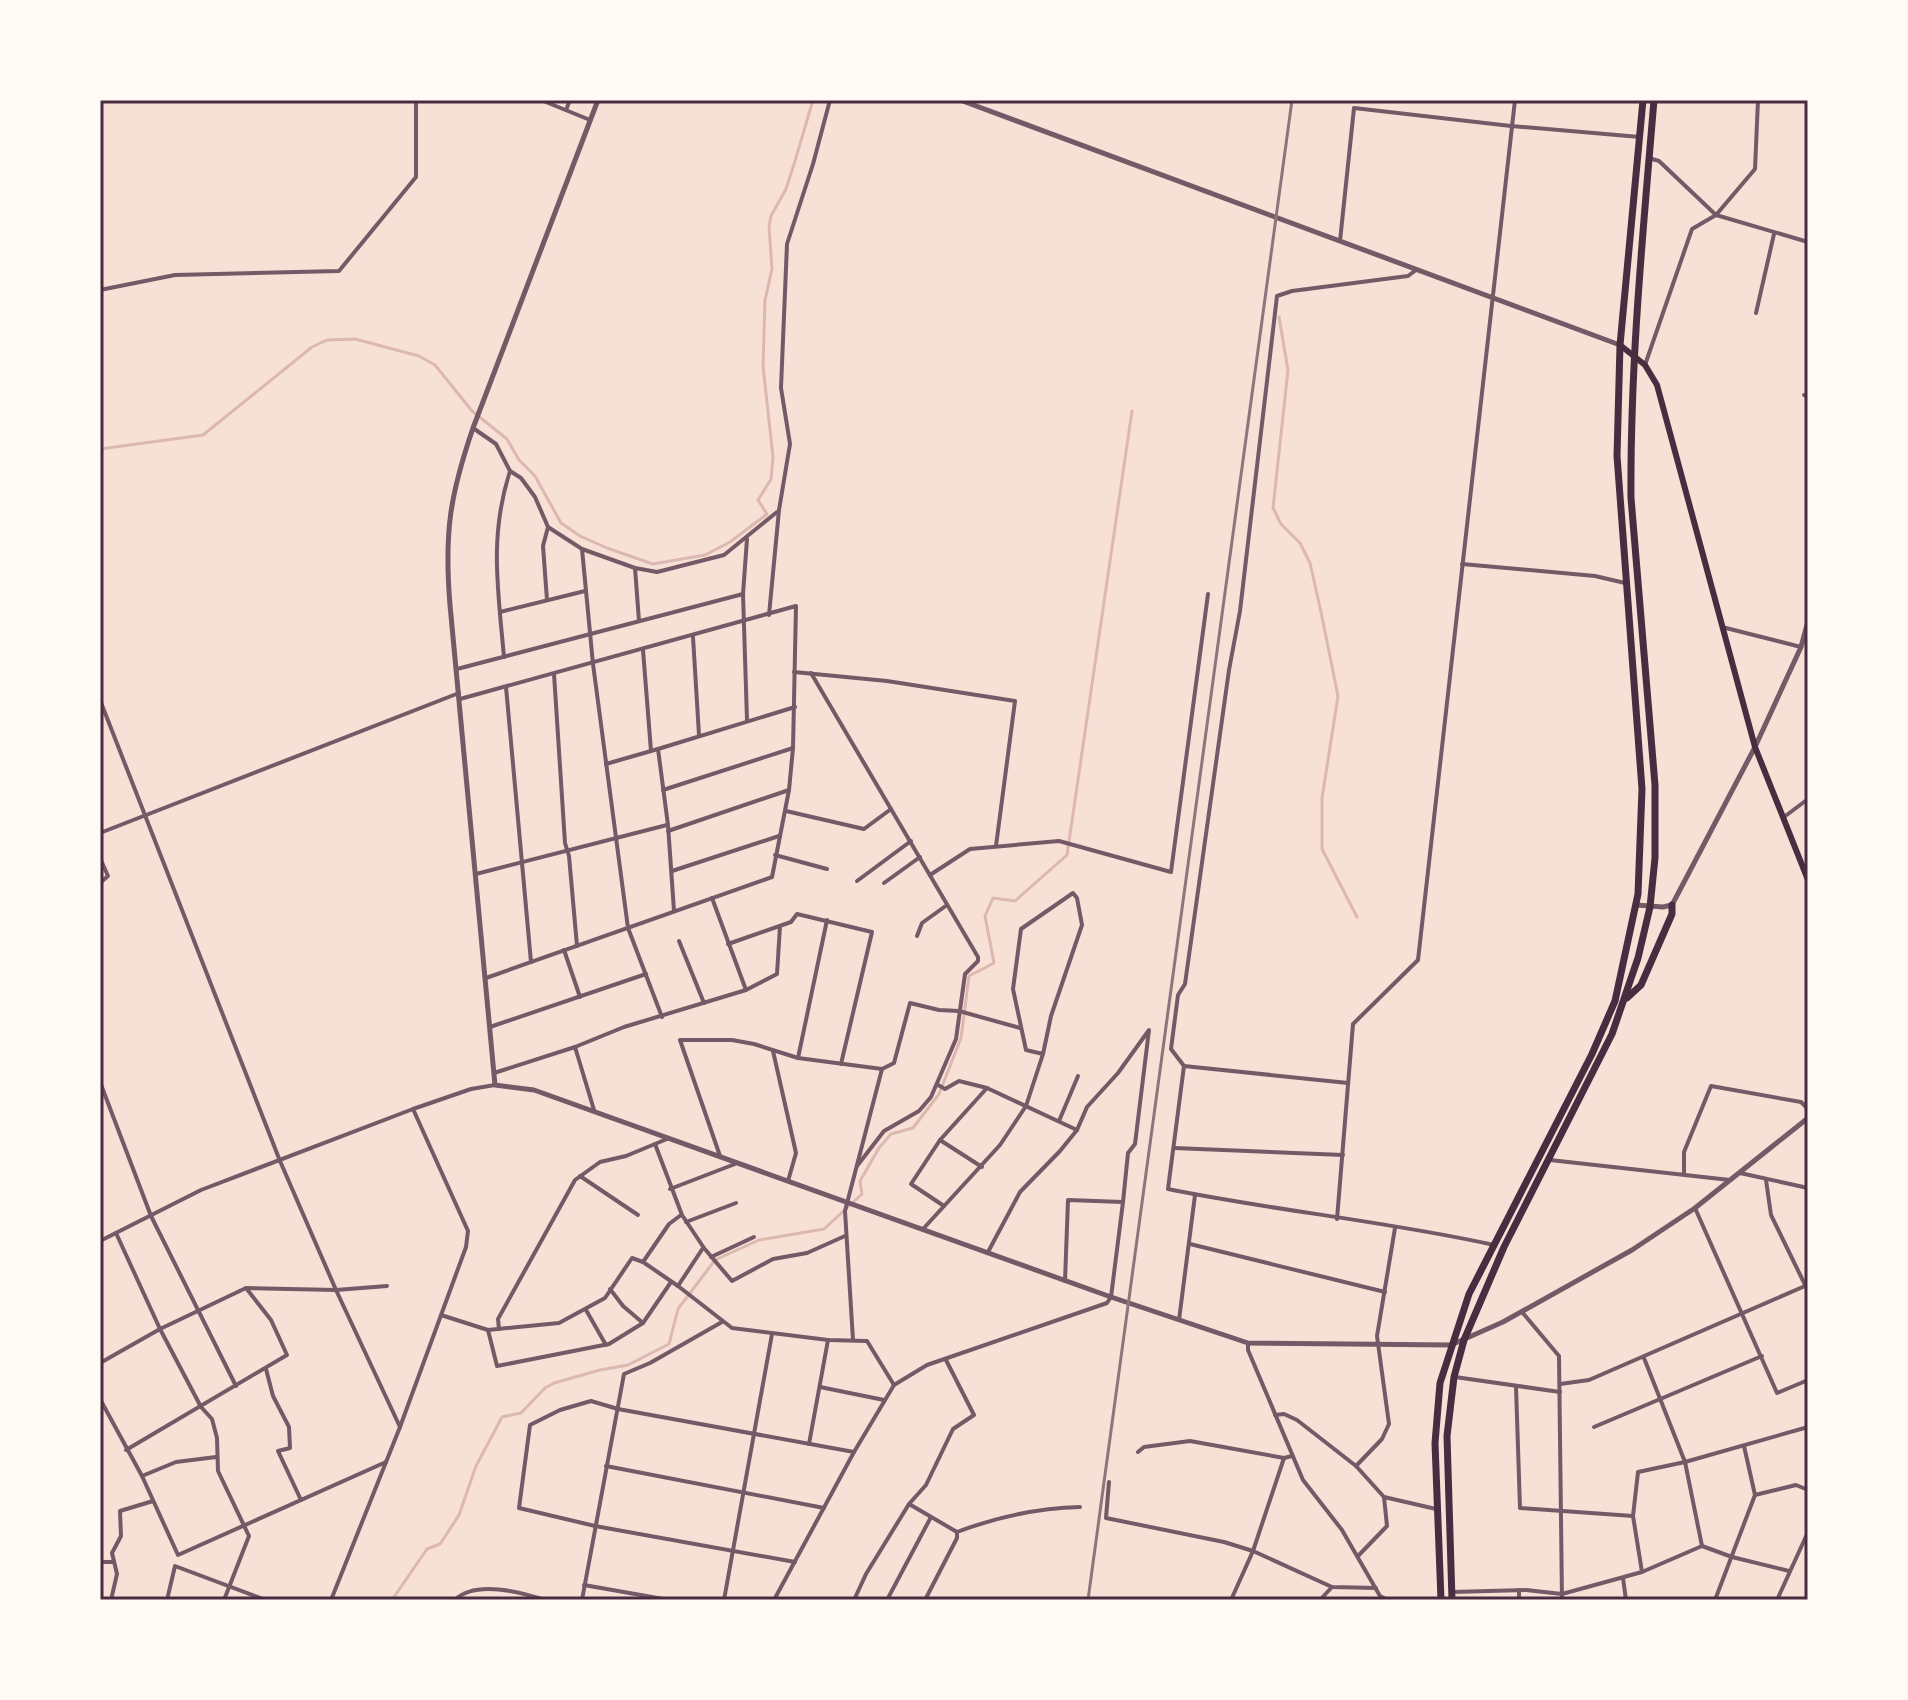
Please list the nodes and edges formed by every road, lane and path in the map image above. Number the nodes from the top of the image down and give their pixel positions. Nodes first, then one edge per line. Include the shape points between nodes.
1 (416, 100) edge
2 (541, 100) edge
3 (570, 100) edge
4 (598, 100) edge
5 (830, 100) edge
6 (960, 100) edge
7 (1515, 100) edge
8 (1643, 100) edge
9 (1654, 100) edge
10 (1758, 100) edge
11 (566, 110) junction
12 (590, 120) junction
13 (1511, 126) junction
14 (1640, 137) junction
15 (1649, 158) junction
16 (1716, 215) junction
17 (1774, 234) junction
18 (1340, 241) junction
19 (1808, 242) edge
20 (1416, 270) junction
21 (100, 290) edge
22 (1491, 299) junction
23 (1756, 313) dead end
24 (1620, 345) junction
25 (1635, 358) junction
26 (1645, 365) junction
27 (473, 428) junction
28 (510, 471) junction
29 (779, 510) junction
30 (548, 527) junction
31 (747, 539) junction
32 (582, 549) junction
33 (1462, 564) junction
34 (635, 568) junction
35 (1625, 583) junction
36 (585, 591) junction
37 (743, 594) junction
38 (1208, 594) dead end
39 (547, 600) junction
40 (500, 612) junction
41 (769, 615) junction
42 (639, 621) junction
43 (1808, 621) edge
44 (744, 623) junction
45 (1722, 627) junction
46 (590, 635) junction
47 (693, 637) junction
48 (1801, 647) junction
49 (643, 650) junction
50 (504, 657) junction
51 (593, 664) junction
52 (457, 669) junction
53 (794, 672) junction
54 (811, 673) junction
55 (554, 674) junction
56 (506, 687) junction
57 (459, 696) junction
58 (100, 700) edge
59 (795, 707) junction
60 (747, 720) junction
61 (699, 735) junction
62 (1755, 747) junction
63 (793, 748) junction
64 (658, 749) junction
65 (651, 751) junction
66 (606, 764) junction
67 (663, 790) junction
68 (789, 790) junction
69 (1808, 799) edge
70 (892, 809) junction
71 (786, 811) junction
72 (145, 815) junction
73 (1782, 818) junction
74 (668, 828) junction
75 (100, 833) edge
76 (779, 836) junction
77 (616, 838) junction
78 (911, 841) junction
79 (996, 847) junction
80 (567, 851) junction
81 (775, 855) junction
82 (920, 857) junction
83 (100, 858) edge
84 (523, 861) junction
85 (827, 869) dead end
86 (672, 871) junction
87 (476, 874) junction
88 (930, 875) junction
89 (1808, 880) edge
90 (857, 881) dead end
91 (100, 883) edge
92 (884, 883) dead end
93 (712, 898) junction
94 (947, 905) junction
95 (1636, 905) junction
96 (1672, 905) junction
97 (1650, 907) junction
98 (674, 912) junction
99 (827, 920) junction
100 (780, 926) junction
101 (628, 928) junction
102 (917, 936) dead end
103 (679, 941) dead end
104 (728, 944) junction
105 (577, 946) junction
106 (564, 950) junction
107 (531, 962) junction
108 (646, 974) junction
109 (486, 978) junction
110 (746, 990) junction
111 (580, 997) junction
112 (1625, 1000) junction
113 (704, 1003) junction
114 (959, 1011) junction
115 (662, 1017) junction
116 (490, 1027) junction
117 (1020, 1028) junction
118 (575, 1047) junction
119 (773, 1051) junction
120 (1043, 1054) junction
121 (798, 1058) junction
122 (841, 1064) junction
123 (1184, 1066) junction
124 (882, 1069) junction
125 (494, 1073) junction
126 (1078, 1076) dead end
127 (100, 1082) edge
128 (1348, 1083) junction
129 (495, 1085) junction
130 (938, 1085) junction
131 (987, 1088) junction
132 (1026, 1106) junction
133 (413, 1109) junction
134 (1808, 1109) edge
135 (594, 1110) junction
136 (1808, 1118) edge
137 (1059, 1121) junction
138 (1077, 1130) junction
139 (669, 1138) junction
140 (940, 1140) junction
141 (655, 1144) junction
142 (1173, 1148) junction
143 (1343, 1155) junction
144 (720, 1156) junction
145 (1550, 1160) junction
146 (280, 1161) junction
147 (737, 1163) junction
148 (857, 1166) junction
149 (982, 1167) junction
150 (1684, 1173) junction
151 (1740, 1173) junction
152 (580, 1176) junction
153 (1731, 1180) junction
154 (1766, 1180) junction
155 (788, 1181) junction
156 (1808, 1188) edge
157 (670, 1189) junction
158 (1195, 1194) junction
159 (847, 1201) junction
160 (1123, 1202) junction
161 (736, 1203) dead end
162 (944, 1206) junction
163 (1695, 1208) junction
164 (638, 1215) dead end
165 (682, 1215) junction
166 (151, 1216) junction
167 (1337, 1219) junction
168 (686, 1222) junction
169 (1395, 1228) junction
170 (923, 1229) junction
171 (116, 1233) junction
172 (845, 1236) junction
173 (754, 1237) dead end
174 (100, 1241) edge
175 (1190, 1244) junction
176 (1494, 1245) junction
177 (704, 1248) junction
178 (988, 1252) junction
179 (711, 1257) junction
180 (643, 1262) junction
181 (1065, 1281) junction
182 (671, 1282) junction
183 (387, 1286) dead end
184 (678, 1286) junction
185 (246, 1288) junction
186 (1807, 1288) edge
187 (610, 1289) junction
188 (336, 1290) junction
189 (1385, 1292) junction
190 (1111, 1297) junction
191 (586, 1310) junction
192 (199, 1311) junction
193 (1522, 1312) junction
194 (1742, 1313) junction
195 (441, 1315) junction
196 (1179, 1320) junction
197 (723, 1322) junction
198 (643, 1323) junction
199 (160, 1329) junction
200 (499, 1329) junction
201 (488, 1330) junction
202 (772, 1334) junction
203 (828, 1340) junction
204 (853, 1340) junction
205 (1464, 1340) junction
206 (1248, 1343) junction
207 (606, 1345) junction
208 (1379, 1345) junction
209 (1451, 1345) junction
210 (1762, 1356) junction
211 (1643, 1357) junction
212 (946, 1360) junction
213 (100, 1363) edge
214 (266, 1369) junction
215 (1454, 1377) junction
216 (1808, 1380) edge
217 (1560, 1384) junction
218 (894, 1385) junction
219 (236, 1386) junction
220 (820, 1387) junction
221 (1516, 1387) junction
222 (1560, 1392) junction
223 (100, 1399) edge
224 (1662, 1399) junction
225 (884, 1400) junction
226 (201, 1407) junction
227 (618, 1409) junction
228 (1275, 1415) junction
229 (400, 1427) junction
230 (1594, 1427) dead end
231 (1808, 1427) edge
232 (753, 1435) junction
233 (809, 1444) junction
234 (1744, 1446) junction
235 (126, 1450) junction
236 (854, 1452) junction
237 (1138, 1452) dead end
238 (1292, 1456) junction
239 (216, 1457) junction
240 (1284, 1458) junction
241 (386, 1462) junction
242 (1685, 1462) junction
243 (606, 1466) junction
244 (1356, 1466) junction
245 (142, 1476) junction
246 (1109, 1482) dead end
247 (1808, 1490) edge
248 (744, 1492) junction
249 (1755, 1495) junction
250 (1384, 1497) junction
251 (301, 1500) junction
252 (153, 1501) junction
253 (909, 1504) junction
254 (1080, 1507) dead end
255 (824, 1508) junction
256 (1438, 1510) junction
257 (1562, 1511) junction
258 (1633, 1516) junction
259 (931, 1517) junction
260 (243, 1525) junction
261 (595, 1526) junction
262 (957, 1532) junction
263 (1808, 1532) edge
264 (1702, 1546) junction
265 (1253, 1551) junction
266 (731, 1552) junction
267 (178, 1555) junction
268 (1358, 1556) junction
269 (1732, 1557) junction
270 (100, 1562) edge
271 (114, 1562) junction
272 (795, 1562) junction
273 (175, 1566) junction
274 (1789, 1571) junction
275 (1642, 1572) junction
276 (1623, 1578) junction
277 (230, 1585) junction
278 (584, 1585) junction
279 (1332, 1587) junction
280 (1376, 1588) junction
281 (1519, 1590) junction
282 (1452, 1596) edge
283 (1562, 1597) edge
284 (111, 1600) edge
285 (167, 1600) edge
286 (224, 1600) edge
287 (266, 1600) edge
288 (331, 1600) edge
289 (455, 1600) edge
290 (545, 1600) edge
291 (582, 1600) edge
292 (669, 1600) edge
293 (724, 1600) edge
294 (774, 1600) edge
295 (854, 1600) edge
296 (887, 1600) edge
297 (925, 1600) edge
298 (1231, 1600) edge
299 (1320, 1600) edge
300 (1388, 1600) edge
301 (1441, 1600) edge
302 (1519, 1600) edge
303 (1626, 1600) edge
304 (1715, 1600) edge
305 (1777, 1600) edge

1 - 21 street via 416,177 339,271 175,275
2 - 11 street
3 - 11 street
4 - 12 street
5 - 29 street via 787,244 781,388 790,444
6 - 18 street
7 - 13 street
8 - 14 highway
9 - 15 highway
10 - 16 street via 1755,169
11 - 12 street
12 - 27 street
13 - 14 street
13 - 18 street via 1354,108
13 - 22 street
14 - 24 highway
15 - 16 street via 1659,161
15 - 25 highway
16 - 17 street
16 - 26 street via 1692,229
17 - 19 street
17 - 23 street
18 - 20 street
20 - 22 street
20 - 123 street via 1408,276 1277,296 1240,611 1171,1049
22 - 24 street
22 - 33 street
24 - 25 main road
24 - 35 highway via 1617,456
25 - 26 main road
25 - 97 highway via 1631,498 1655,785
26 - 45 main road via 1657,385
27 - 28 street via 496,444
27 - 52 street via 448,525 447,574
28 - 30 street via 535,497
28 - 40 street via 495,543
29 - 31 street
29 - 41 street
30 - 32 street
30 - 39 street via 543,546
31 - 34 street via 724,555 657,572
31 - 37 street
32 - 34 street
32 - 36 street
33 - 35 street
33 - 128 street via 1418,960 1353,1024
34 - 42 street
35 - 95 highway via 1642,789
36 - 39 street
36 - 46 street
37 - 42 street
37 - 44 street
38 - 79 street via 1171,872 1059,841
39 - 40 street
40 - 50 street
41 - 44 street
41 - 53 street via 796,606
42 - 46 street
43 - 48 street
44 - 47 street
44 - 60 street
45 - 48 street
45 - 62 main road
46 - 50 street
46 - 51 street
47 - 49 street
47 - 61 street
48 - 62 street
49 - 51 street
49 - 65 street
50 - 52 street
51 - 55 street
51 - 66 street
52 - 57 street
53 - 54 street
53 - 59 street
54 - 70 street
54 - 79 street via 1015,701
55 - 56 street
55 - 80 street
56 - 57 street
56 - 84 street
57 - 72 street
57 - 87 street
58 - 72 street
59 - 60 street
59 - 63 street
60 - 61 street
61 - 64 street
62 - 73 main road
62 - 96 street
63 - 67 street
63 - 68 street
64 - 65 street
64 - 67 street
65 - 66 street
66 - 77 street
67 - 74 street
68 - 71 street
68 - 74 street
69 - 73 street
70 - 71 street via 864,829
70 - 78 street
71 - 76 street
72 - 75 street
72 - 146 street
73 - 89 main road
74 - 77 street
74 - 86 street
76 - 81 street
76 - 86 street
77 - 80 street
77 - 101 street
78 - 82 street
78 - 90 street
79 - 88 street via 970,849
80 - 84 street
80 - 105 street
81 - 85 street
81 - 93 street via 772,877
82 - 88 street
82 - 92 street
83 - 91 street via 108,876
84 - 87 street
84 - 107 street
86 - 98 street
87 - 109 street
88 - 94 street
93 - 98 street
93 - 104 street
94 - 102 street via 922,923
94 - 114 street via 978,957 965,974
95 - 97 street
95 - 176 highway via 1615,1001
96 - 97 street
96 - 112 highway via 1641,985
97 - 112 highway
98 - 101 street
99 - 100 street via 797,914
99 - 121 street
99 - 122 street via 872,932
100 - 104 street
100 - 110 street via 777,974
101 - 105 street
101 - 108 street
103 - 113 street
104 - 110 street
105 - 106 street
106 - 107 street
106 - 111 street
107 - 109 street
108 - 111 street
108 - 115 street
109 - 116 street
110 - 113 street
111 - 116 street
112 - 145 highway
113 - 115 street
114 - 117 street
114 - 124 street via 910,1003 894,1063
114 - 130 street via 956,1039
115 - 118 street
116 - 125 street
117 - 120 street via 1026,1050
117 - 120 street via 1013,989 1021,929 1073,893 1082,925
118 - 125 street
118 - 135 street
119 - 121 street
119 - 144 street via 720,1039 680,1040
119 - 155 street via 796,1153
120 - 132 street
121 - 122 street
122 - 124 street
123 - 128 street
123 - 142 street
124 - 148 street
125 - 129 street
126 - 137 street
127 - 166 street
128 - 143 street
129 - 133 street
129 - 135 street via 534,1090
130 - 131 street via 945,1089 959,1081
130 - 148 street via 919,1111 884,1131
131 - 132 street
131 - 140 street
132 - 137 street
132 - 149 street
133 - 146 street
133 - 195 street via 468,1231
134 - 150 street via 1801,1102 1711,1086 1684,1152
135 - 139 street
136 - 151 street
137 - 138 street
138 - 160 street via 1087,1107 1149,1030
138 - 178 street via 1020,1192
139 - 141 street
139 - 144 street
140 - 149 street
140 - 162 street via 911,1184
141 - 152 street via 600,1162
141 - 157 street
142 - 143 street
142 - 158 street via 1168,1189
143 - 167 street
144 - 147 street
145 - 150 street
145 - 205 highway via 1504,1247
146 - 166 street via 201,1190
146 - 188 street
147 - 155 street
147 - 157 street
148 - 159 street
149 - 162 street
150 - 153 street
151 - 153 street
151 - 154 street
152 - 164 street
152 - 200 street via 498,1319
153 - 163 street
154 - 156 street
154 - 186 street via 1771,1215
155 - 159 street
157 - 165 street
158 - 167 street
158 - 175 street
159 - 170 street
159 - 172 street
160 - 181 street via 1068,1200
160 - 190 street
161 - 168 street
162 - 170 street
163 - 193 street
163 - 194 street
165 - 168 street
165 - 180 street via 669,1224
166 - 171 street
166 - 192 street
167 - 169 street
168 - 177 street
169 - 176 street
169 - 189 street
170 - 178 street
171 - 174 street
171 - 199 street
172 - 179 street via 807,1253 773,1259 732,1281
172 - 204 street
173 - 179 street
175 - 189 street
175 - 196 street
176 - 209 highway
177 - 179 street
177 - 184 street
178 - 181 street
180 - 182 street
180 - 187 street via 632,1258
181 - 190 street
182 - 184 street
182 - 198 street
183 - 188 street
184 - 197 street
185 - 188 street
185 - 192 street
185 - 214 street via 271,1320 287,1355
186 - 194 street
187 - 191 street
187 - 198 street
188 - 229 street
189 - 208 street
190 - 196 street
190 - 212 street via 1107,1303
191 - 200 street via 559,1323
191 - 207 street
192 - 199 street
192 - 219 street
193 - 205 street
193 - 217 street via 1559,1356
194 - 210 street
194 - 211 street
195 - 201 street
195 - 229 street
196 - 206 street
197 - 202 street
197 - 227 street via 624,1374
198 - 207 street
199 - 213 street
199 - 226 street
200 - 201 street
201 - 207 street via 497,1366
202 - 203 street
202 - 232 street
203 - 204 street
203 - 220 street
204 - 218 street via 867,1341
205 - 209 street
205 - 215 highway
206 - 208 street
206 - 228 street
208 - 209 street
208 - 244 street via 1389,1424
209 - 256 highway via 1440,1383 1435,1443
210 - 216 street via 1777,1393
210 - 224 street
211 - 217 street via 1589,1380
211 - 224 street
212 - 218 street
212 - 253 street via 974,1415 953,1429 926,1485
214 - 219 street
214 - 251 street via 289,1427 290,1448 278,1451
215 - 221 street
215 - 282 highway via 1447,1436
217 - 222 street
218 - 225 street
219 - 226 street
220 - 225 street
220 - 233 street
221 - 222 street
221 - 257 street via 1520,1508
222 - 257 street
223 - 235 street
224 - 230 street
224 - 242 street
225 - 236 street
226 - 235 street
226 - 239 street via 212,1419
227 - 232 street
227 - 243 street
227 - 261 street via 591,1401 530,1425 519,1508
228 - 238 street
228 - 244 street via 1297,1420
229 - 241 street
231 - 234 street
232 - 233 street
232 - 248 street
233 - 236 street
234 - 242 street
234 - 249 street
235 - 245 street
236 - 255 street
237 - 240 street via 1190,1441
238 - 240 street
238 - 268 street via 1303,1480
239 - 245 street via 176,1462
239 - 260 street
240 - 265 street
241 - 251 street
241 - 288 street
242 - 258 street via 1638,1472
242 - 264 street
243 - 248 street
243 - 261 street
244 - 250 street
245 - 252 street
246 - 265 street via 1106,1518
247 - 249 street via 1796,1485
248 - 255 street
248 - 266 street
249 - 269 street
250 - 256 street
250 - 268 street via 1387,1526
251 - 260 street
252 - 267 street
252 - 271 street via 120,1511
253 - 259 street
253 - 295 street
254 - 262 street via 1049,1508
255 - 272 street
256 - 301 highway
257 - 258 street
257 - 283 street
258 - 275 street
259 - 262 street
259 - 296 street
260 - 267 street
260 - 277 street via 249,1536
261 - 266 street
261 - 278 street
262 - 297 street
263 - 274 street
264 - 269 street
264 - 275 street
265 - 279 street
265 - 298 street
266 - 272 street
266 - 293 street
267 - 273 street
268 - 280 street
269 - 274 street
269 - 304 street
270 - 271 street
271 - 284 street
272 - 294 street
273 - 277 street
273 - 285 street
274 - 305 street
275 - 276 street
276 - 283 street
276 - 303 street
277 - 286 street
277 - 287 street
278 - 291 street
278 - 292 street
279 - 280 street
279 - 299 street
280 - 300 street
281 - 282 street
281 - 283 street
281 - 302 street
289 - 290 street via 465,1593 496,1589

